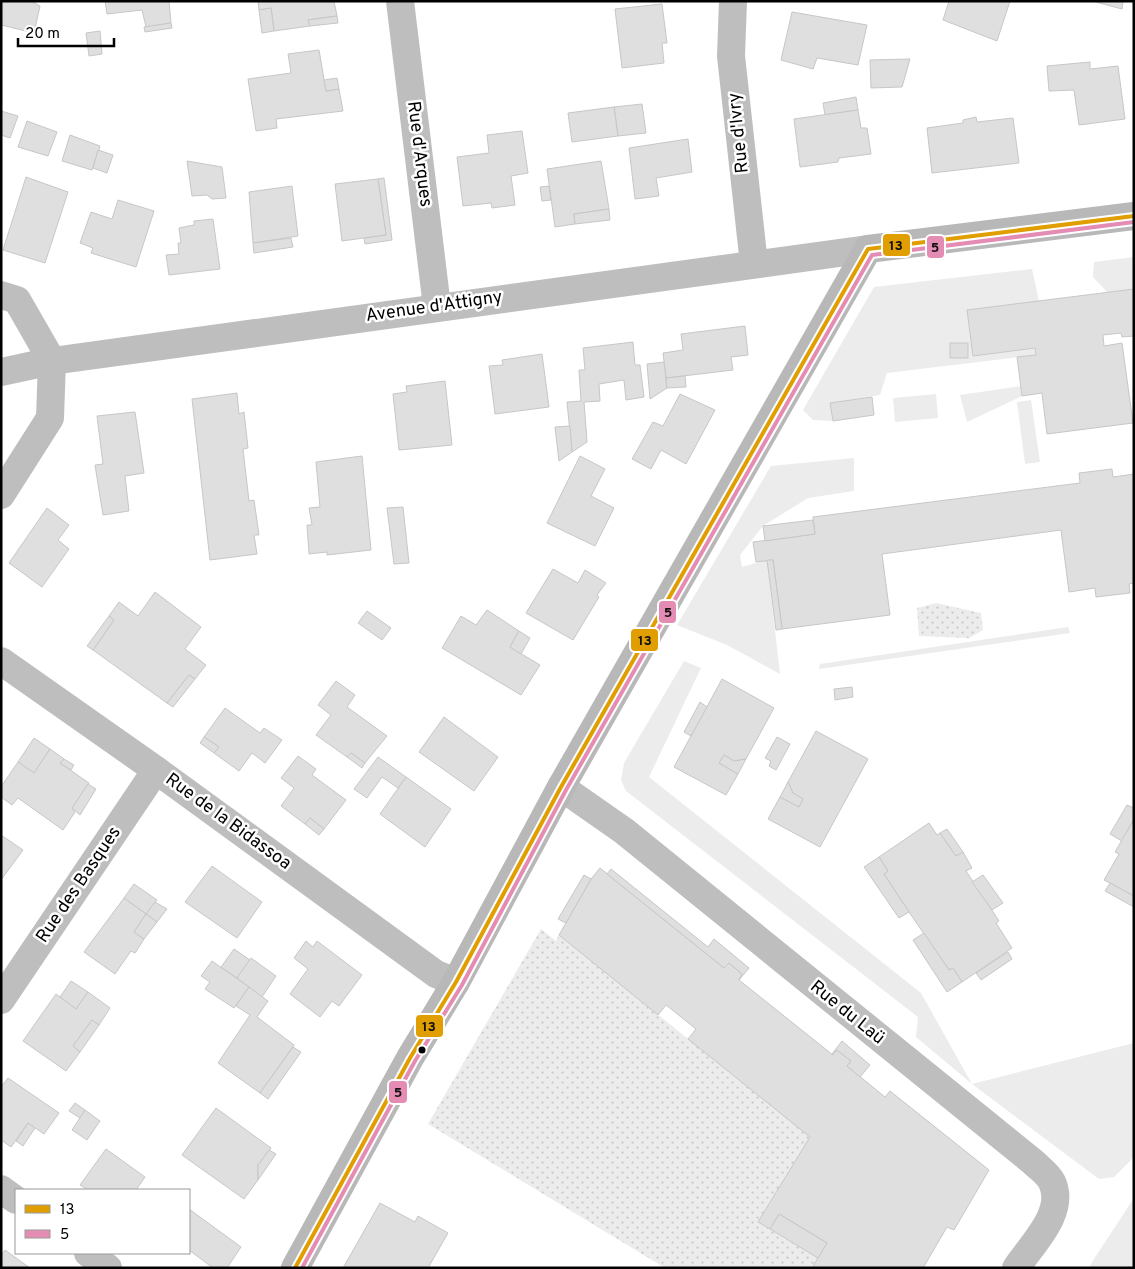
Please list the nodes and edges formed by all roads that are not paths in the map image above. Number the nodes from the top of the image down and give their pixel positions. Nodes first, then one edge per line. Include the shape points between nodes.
1 (400, 1) edge
2 (733, 1) edge
3 (1134, 216) edge
4 (868, 249) junction
5 (754, 264) junction
6 (1, 295) edge
7 (437, 306) junction
8 (52, 361) junction
9 (1, 372) edge
10 (1, 495) edge
11 (1, 661) edge
12 (156, 770) junction
13 (561, 787) junction
14 (456, 982) junction
15 (1, 1000) edge
16 (1, 1189) edge
17 (15, 1199) edge
18 (89, 1254) edge
19 (108, 1268) edge
20 (296, 1268) edge
21 (1016, 1268) edge

1 - 7 street, Rue d'Arques
2 - 5 street, Rue d'Ivry via 731,56
3 - 4 street
4 - 5 street, Avenue d'Attigny
4 - 13 street
5 - 7 street, Avenue d'Attigny
6 - 8 street via 17,300
7 - 8 street, Avenue d'Attigny
8 - 9 street, Avenue d'Attigny
8 - 10 street via 50,418
11 - 12 street, Rue de la Bidassoa
12 - 14 street, Rue de la Bidassoa via 436,974
12 - 15 street, Rue des Basques
13 - 14 street
13 - 21 street, Rue du Laü via 624,831 1033,1162 1051,1180 1057,1197 1054,1211
14 - 20 street via 410,1058
16 - 17 street
18 - 19 street

